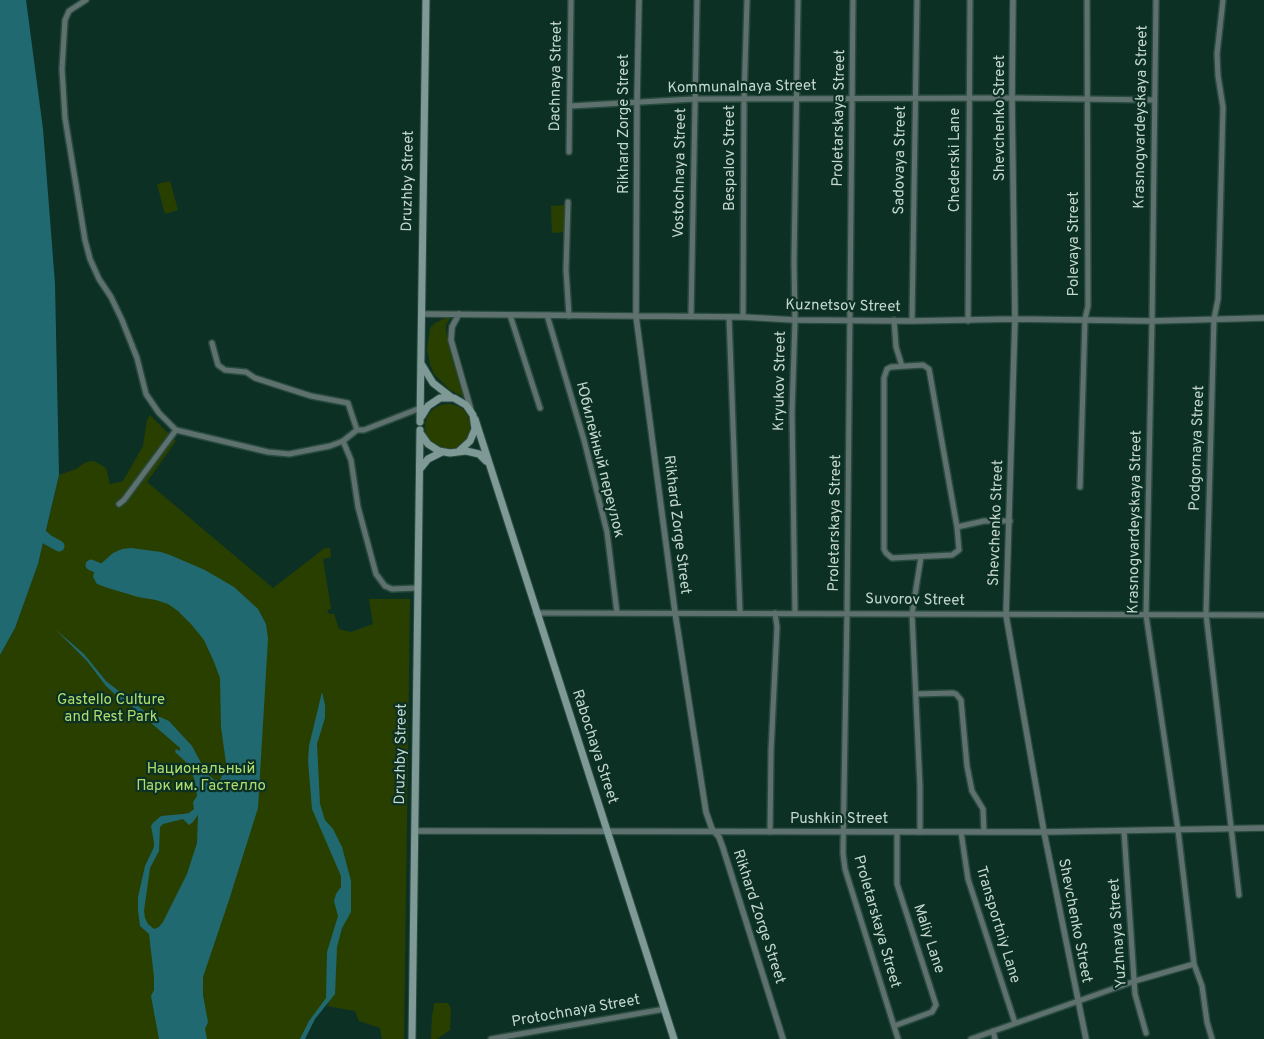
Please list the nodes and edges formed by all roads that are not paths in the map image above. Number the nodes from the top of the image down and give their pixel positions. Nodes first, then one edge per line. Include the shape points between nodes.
1 (86, 0) edge
2 (426, 0) edge
3 (571, 0) edge
4 (639, 0) edge
5 (696, 0) edge
6 (747, 0) edge
7 (798, 0) edge
8 (853, 0) edge
9 (917, 0) edge
10 (970, 0) edge
11 (1013, 0) edge
12 (1086, 0) edge
13 (1156, 0) edge
14 (1223, 0) edge
15 (914, 98) junction
16 (1012, 98) junction
17 (1086, 98) junction
18 (694, 99) junction
19 (852, 99) junction
20 (969, 99) junction
21 (744, 100) junction
22 (798, 100) junction
23 (1154, 100) junction
24 (637, 102) junction
25 (570, 106) junction
26 (569, 152) dead end
27 (568, 202) dead end
28 (422, 314) junction
29 (459, 314) junction
30 (510, 315) junction
31 (547, 316) junction
32 (569, 316) junction
33 (636, 316) junction
34 (691, 316) junction
35 (729, 317) junction
36 (743, 317) junction
37 (1264, 318) edge
38 (1015, 319) junction
39 (1085, 319) junction
40 (1214, 319) junction
41 (795, 320) junction
42 (850, 320) junction
43 (894, 320) junction
44 (912, 321) junction
45 (968, 321) junction
46 (1152, 321) junction
47 (212, 343) dead end
48 (421, 362) junction
49 (902, 366) junction
50 (451, 398) junction
51 (424, 407) junction
52 (540, 408) dead end
53 (472, 411) junction
54 (475, 420) junction
55 (176, 430) junction
56 (357, 430) junction
57 (420, 430) junction
58 (344, 441) junction
59 (459, 450) junction
60 (442, 452) junction
61 (488, 463) junction
62 (420, 469) junction
63 (1080, 487) dead end
64 (119, 504) dead end
65 (1010, 521) junction
66 (957, 527) junction
67 (921, 557) junction
68 (418, 588) junction
69 (675, 612) junction
70 (536, 613) junction
71 (617, 613) junction
72 (740, 613) junction
73 (775, 613) junction
74 (795, 613) junction
75 (848, 613) junction
76 (912, 614) junction
77 (1206, 614) junction
78 (1006, 615) junction
79 (1146, 615) junction
80 (1264, 615) edge
81 (916, 694) junction
82 (1264, 828) edge
83 (1232, 829) junction
84 (1178, 830) junction
85 (415, 831) junction
86 (1124, 831) junction
87 (608, 832) junction
88 (716, 832) junction
89 (770, 832) junction
90 (843, 832) junction
91 (897, 832) junction
92 (920, 832) junction
93 (961, 832) junction
94 (984, 832) junction
95 (1044, 832) junction
96 (1239, 895) dead end
97 (1194, 964) junction
98 (1135, 981) junction
99 (1078, 1000) junction
100 (665, 1010) junction
101 (1015, 1024) junction
102 (894, 1026) junction
103 (992, 1031) junction
104 (534, 1032) junction
105 (1146, 1032) dead end
106 (412, 1039) edge
107 (491, 1039) edge
108 (534, 1039) edge
109 (674, 1039) edge
110 (783, 1039) edge
111 (898, 1039) edge
112 (971, 1039) edge
113 (995, 1039) edge
114 (1086, 1039) edge
115 (1212, 1039) edge

1 - 55 street via 66,15 62,69 65,118 85,240 99,279 130,339 146,394
2 - 28 main road, Druzhby Street
3 - 25 street, Dachnaya Street
4 - 24 street, Rikhard Zorge Street
5 - 18 street, Vostochnaya Street
6 - 21 street, Bespalov Street
7 - 22 street, Kryukov Street
8 - 19 street, Proletarskaya Street
9 - 15 street, Sadovaya Street
10 - 20 street, Chederski Lane
11 - 16 street, Shevchenko Street
12 - 17 street, Polevaya Street
13 - 23 street, Krasnogvardeyskaya Street
14 - 40 street, Podgornaya Street via 1218,54 1223,107 1218,299
15 - 19 street, Kommunalnaya Street
15 - 20 street, Kommunalnaya Street
15 - 44 street, Sadovaya Street
16 - 17 street, Kommunalnaya Street
16 - 20 street, Kommunalnaya Street
16 - 38 street, Shevchenko Street
17 - 23 street, Kommunalnaya Street
17 - 39 street, Polevaya Street via 1088,306
18 - 21 street, Kommunalnaya Street
18 - 24 street, Kommunalnaya Street
18 - 34 street, Vostochnaya Street
19 - 22 street, Kommunalnaya Street
19 - 42 street, Proletarskaya Street
20 - 45 street, Chederski Lane
21 - 22 street, Kommunalnaya Street
21 - 36 street, Bespalov Street
22 - 41 street, Kryukov Street
23 - 46 street, Krasnogvardeyskaya Street
24 - 25 street, Kommunalnaya Street
24 - 33 street, Rikhard Zorge Street
25 - 26 street, Dachnaya Street
27 - 32 street via 566,270
28 - 29 street, Kuznetsov Street
28 - 48 main road, Druzhby Street
29 - 30 street, Kuznetsov Street
29 - 53 street via 452,327 451,340
30 - 31 street, Kuznetsov Street
30 - 52 street
31 - 32 street, Kuznetsov Street
31 - 71 street, Юбилейный переулок via 607,532
32 - 33 street, Kuznetsov Street
33 - 34 street, Kuznetsov Street
33 - 69 street, Rikhard Zorge Street
34 - 35 street, Kuznetsov Street
35 - 36 street, Kuznetsov Street
35 - 72 street
36 - 41 street, Kuznetsov Street
37 - 40 street, Kuznetsov Street
38 - 39 street, Kuznetsov Street
38 - 45 street, Kuznetsov Street
38 - 65 street, Shevchenko Street
39 - 46 street, Kuznetsov Street
39 - 63 street, Polevaya Street
40 - 46 street, Kuznetsov Street
40 - 77 street, Podgornaya Street
41 - 42 street, Kuznetsov Street
41 - 74 street, Kryukov Street via 792,413
42 - 43 street, Kuznetsov Street
42 - 75 street, Proletarskaya Street
43 - 44 street, Kuznetsov Street
43 - 49 street
44 - 45 street, Kuznetsov Street
46 - 79 street, Krasnogvardeyskaya Street
47 - 56 street via 218,365 225,370 246,372 255,378 311,396 348,403
48 - 50 main road via 433,383
48 - 51 main road, Druzhby Street
49 - 66 street via 923,365 929,369
49 - 67 street via 887,369 884,378 884,549 892,558
50 - 51 main road via 440,398
50 - 53 main road via 463,402
51 - 56 street
51 - 57 main road
53 - 54 main road
54 - 59 main road via 472,438
54 - 61 main road, Rabochaya Street
55 - 58 street via 278,453 304,452
55 - 64 street
56 - 58 street
57 - 60 main road via 428,444
57 - 62 main road, Druzhby Street
58 - 68 street via 376,574 385,586 392,589
59 - 60 main road
59 - 61 main road via 479,454
60 - 62 main road via 428,459
61 - 70 main road, Rabochaya Street
62 - 68 main road, Druzhby Street
65 - 66 street
65 - 78 street, Shevchenko Street
66 - 67 street via 959,545 956,553
67 - 76 street
68 - 85 main road, Druzhby Street
69 - 71 street, Suvorov Street
69 - 72 street, Suvorov Street
69 - 88 street, Rikhard Zorge Street via 706,812
70 - 71 street, Suvorov Street
70 - 87 main road, Rabochaya Street
72 - 73 street, Suvorov Street
73 - 74 street, Suvorov Street
73 - 89 street
74 - 75 street, Suvorov Street
75 - 76 street, Suvorov Street
75 - 90 street, Proletarskaya Street
76 - 78 street, Suvorov Street
76 - 81 street
77 - 79 street, Suvorov Street
77 - 80 street, Suvorov Street
77 - 83 street, Podgornaya Street
78 - 79 street, Suvorov Street
78 - 95 street, Shevchenko Street
79 - 84 street, Krasnogvardeyskaya Street
81 - 92 street
81 - 94 street via 953,693 961,700 967,766 972,791 983,809
82 - 83 street, Pushkin Street
83 - 84 street, Pushkin Street
83 - 96 street, Podgornaya Street
84 - 86 street, Pushkin Street
84 - 97 street, Krasnogvardeyskaya Street
85 - 87 street, Pushkin Street
85 - 106 main road, Druzhby Street
86 - 95 street, Pushkin Street
86 - 98 street, Yuzhnaya Street
87 - 88 street, Pushkin Street
87 - 100 main road, Rabochaya Street
88 - 89 street, Pushkin Street
88 - 110 street, Rikhard Zorge Street
89 - 90 street, Pushkin Street
90 - 91 street, Pushkin Street
90 - 102 street, Proletarskaya Street via 845,869
91 - 92 street, Pushkin Street
91 - 102 street, Maliy Lane via 897,884 936,1005 932,1012
92 - 93 street, Pushkin Street
93 - 94 street, Pushkin Street
93 - 101 street, Transportniy Lane via 968,879
94 - 95 street, Pushkin Street
95 - 99 street, Shevchenko Street
97 - 98 street
97 - 115 street, Krasnogvardeyskaya Street via 1202,986
98 - 99 street
98 - 105 street, Yuzhnaya Street via 1135,994
99 - 101 street
99 - 114 street, Shevchenko Street
100 - 104 street, Protochnaya Street
100 - 109 main road, Rabochaya Street
101 - 103 street
102 - 111 street, Proletarskaya Street
103 - 112 street
103 - 113 street
104 - 107 street, Protochnaya Street
104 - 108 street

